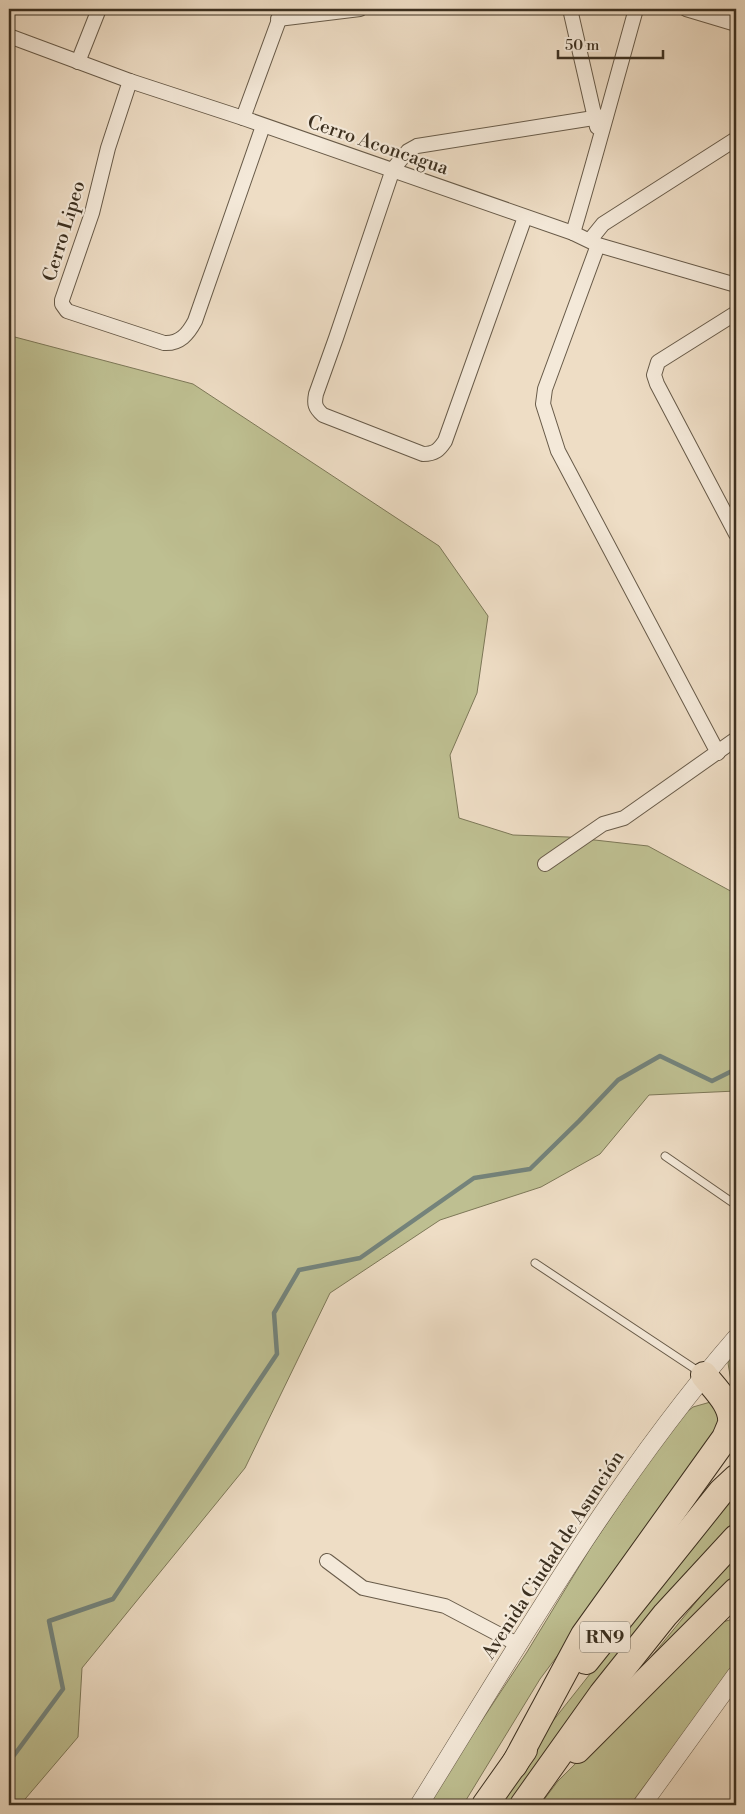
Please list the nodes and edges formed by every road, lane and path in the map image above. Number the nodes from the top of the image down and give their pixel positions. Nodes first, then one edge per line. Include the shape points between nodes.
1 (99, 9) edge
2 (360, 9) edge
3 (570, 9) edge
4 (636, 9) edge
5 (686, 9) edge
6 (280, 14) edge
7 (736, 24) edge
8 (9, 36) edge
9 (78, 62) junction
10 (130, 81) junction
11 (600, 117) junction
12 (243, 118) junction
13 (263, 126) junction
14 (736, 139) edge
15 (393, 169) junction
16 (525, 217) junction
17 (573, 233) junction
18 (594, 243) junction
19 (736, 285) edge
20 (736, 313) edge
21 (736, 534) edge
22 (736, 739) edge
23 (718, 753) junction
24 (545, 864) dead end
25 (665, 1156) dead end
26 (736, 1206) edge
27 (535, 1263) dead end
28 (736, 1338) edge
29 (704, 1375) junction
30 (736, 1478) edge
31 (736, 1538) edge
32 (327, 1560) dead end
33 (732, 1603) edge
34 (519, 1645) junction
35 (736, 1675) edge
36 (514, 1765) junction
37 (524, 1804) edge
38 (418, 1805) edge
39 (485, 1805) edge
40 (642, 1805) edge

1 - 9 street
2 - 6 street
3 - 11 street
4 - 11 street
5 - 7 street
6 - 12 street
8 - 9 street, Cerro Aconcagua
9 - 10 street, Cerro Aconcagua
10 - 12 street, Cerro Aconcagua
10 - 13 street, Cerro Lipeo via 108,148 92,213 62,300 67,311 164,343 176,342 188,333
11 - 15 street via 417,146 408,151
11 - 17 street via 601,139
12 - 13 street, Cerro Aconcagua
13 - 15 street, Cerro Aconcagua
14 - 18 street via 603,224
15 - 16 street, Cerro Aconcagua
15 - 16 street via 314,403 323,415 423,454 439,450 446,441
16 - 17 street, Cerro Aconcagua
17 - 18 street, Cerro Aconcagua
18 - 19 street, Cerro Aconcagua
18 - 23 street via 544,389 543,404 558,451
20 - 21 street via 658,362 654,375
22 - 23 street
23 - 24 street via 624,818 602,824
25 - 26 lane
27 - 29 lane
28 - 29 street, Avenida Ciudad de Asunción
29 - 34 street, Avenida Ciudad de Asunción via 579,1549
29 - 36 highway via 726,1403 731,1422 726,1438 584,1635
30 - 36 highway, RN9 via 721,1492 592,1652
31 - 37 highway, RN9 via 665,1615 602,1694
32 - 34 street via 363,1588 445,1606
33 - 37 highway
34 - 38 street, Avenida Ciudad de Asunción
35 - 40 street
36 - 39 highway, RN9

